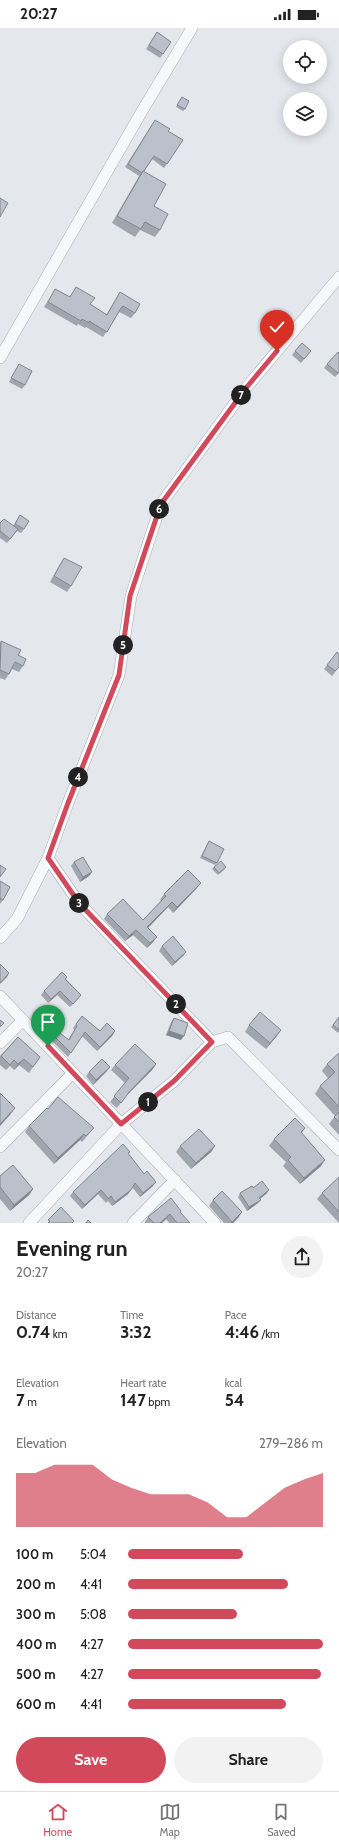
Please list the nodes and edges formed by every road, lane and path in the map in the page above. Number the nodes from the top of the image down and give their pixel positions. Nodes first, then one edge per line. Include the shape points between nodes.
1 (192, 28) edge
2 (339, 277) edge
3 (0, 358) edge
4 (48, 858) junction
5 (0, 938) edge
6 (0, 996) edge
7 (23, 1020) junction
8 (212, 1042) junction
9 (0, 1043) edge
10 (73, 1073) junction
11 (121, 1124) junction
12 (0, 1147) edge
13 (339, 1150) edge
14 (175, 1180) junction
15 (28, 1223) edge
16 (133, 1223) edge
17 (215, 1223) edge

1 - 3 street
2 - 4 street via 246,388 161,504 130,596 119,675
4 - 5 street via 17,919
4 - 8 street via 79,903
6 - 7 street
7 - 9 street
7 - 10 street
8 - 11 street via 174,1081
8 - 13 street via 228,1037
10 - 11 street
10 - 12 street
11 - 14 street
11 - 15 street
14 - 16 street
14 - 17 street

